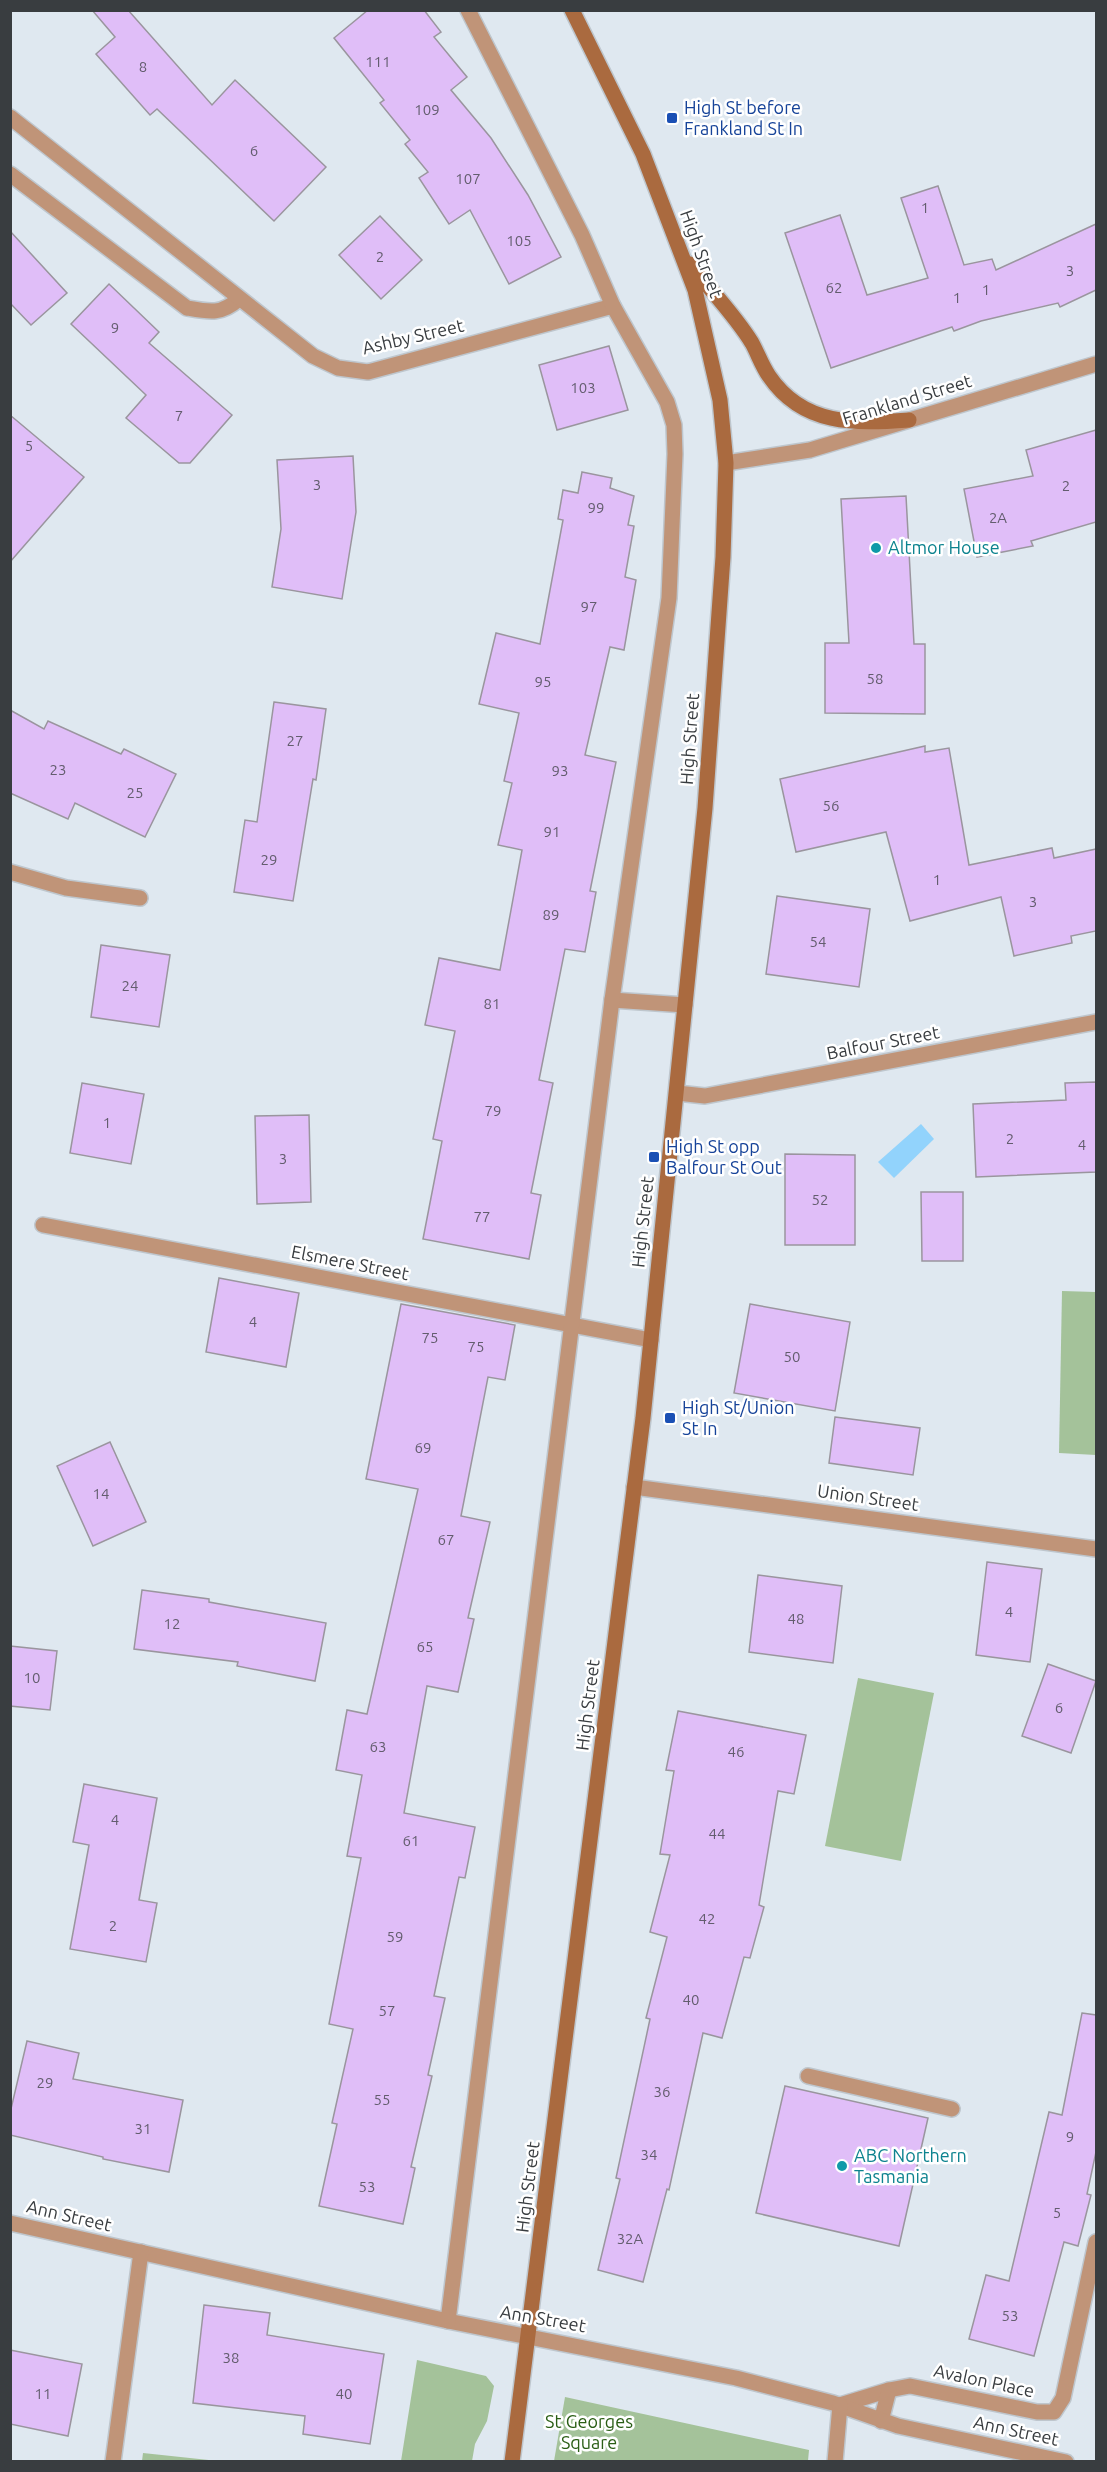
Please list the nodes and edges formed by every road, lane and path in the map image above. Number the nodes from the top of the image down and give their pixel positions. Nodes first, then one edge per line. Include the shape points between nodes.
1 (468, 10) edge
2 (572, 10) edge
3 (10, 117) edge
4 (10, 174) edge
5 (679, 249) junction
6 (239, 299) junction
7 (613, 306) junction
8 (1096, 364) edge
9 (909, 420) junction
10 (726, 463) junction
11 (10, 872) edge
12 (141, 898) dead end
13 (612, 1000) junction
14 (685, 1005) junction
15 (1096, 1023) edge
16 (677, 1093) junction
17 (43, 1225) dead end
18 (572, 1324) junction
19 (651, 1340) junction
20 (634, 1487) junction
21 (1096, 1548) edge
22 (808, 2076) dead end
23 (952, 2109) dead end
24 (10, 2223) edge
25 (1096, 2242) edge
26 (141, 2252) junction
27 (448, 2321) junction
28 (529, 2337) junction
29 (889, 2390) junction
30 (840, 2405) junction
31 (881, 2421) junction
32 (112, 2462) edge
33 (512, 2462) edge
34 (835, 2462) edge
35 (1066, 2462) edge

1 - 7 street, High Street via 582,235
2 - 5 main road, High Street via 643,154
3 - 6 street, Ashby Street
4 - 6 street via 187,308 207,312 227,309
5 - 9 main road via 752,342 767,374 794,403 811,414 845,423
5 - 10 main road, High Street via 706,331 720,400
6 - 7 street, Ashby Street via 313,356 338,368 368,372
7 - 13 street, High Street via 667,402 674,425 675,454 669,598
8 - 9 street, Frankland Street
9 - 10 street, Frankland Street via 810,450
10 - 14 main road, High Street via 705,808
11 - 12 street via 66,888
13 - 14 street
13 - 18 street, High Street
14 - 16 main road, High Street
15 - 16 street, Balfour Street via 705,1096
16 - 19 main road, High Street
17 - 18 street, Elsmere Street
18 - 19 street, Elsmere Street
18 - 27 street, High Street
19 - 20 main road, High Street
20 - 21 street, Union Street
20 - 28 main road, High Street
22 - 23 street
24 - 26 street, Ann Street
25 - 29 street, Avalon Place via 1063,2398 1054,2412 1037,2412 922,2387
26 - 27 street, Ann Street
26 - 32 street
27 - 28 street, Ann Street
28 - 30 street, Ann Street via 736,2378
28 - 33 main road, High Street
29 - 30 street, Avalon Place
29 - 31 street
30 - 31 street, Ann Street
30 - 34 street
31 - 35 street, Ann Street

